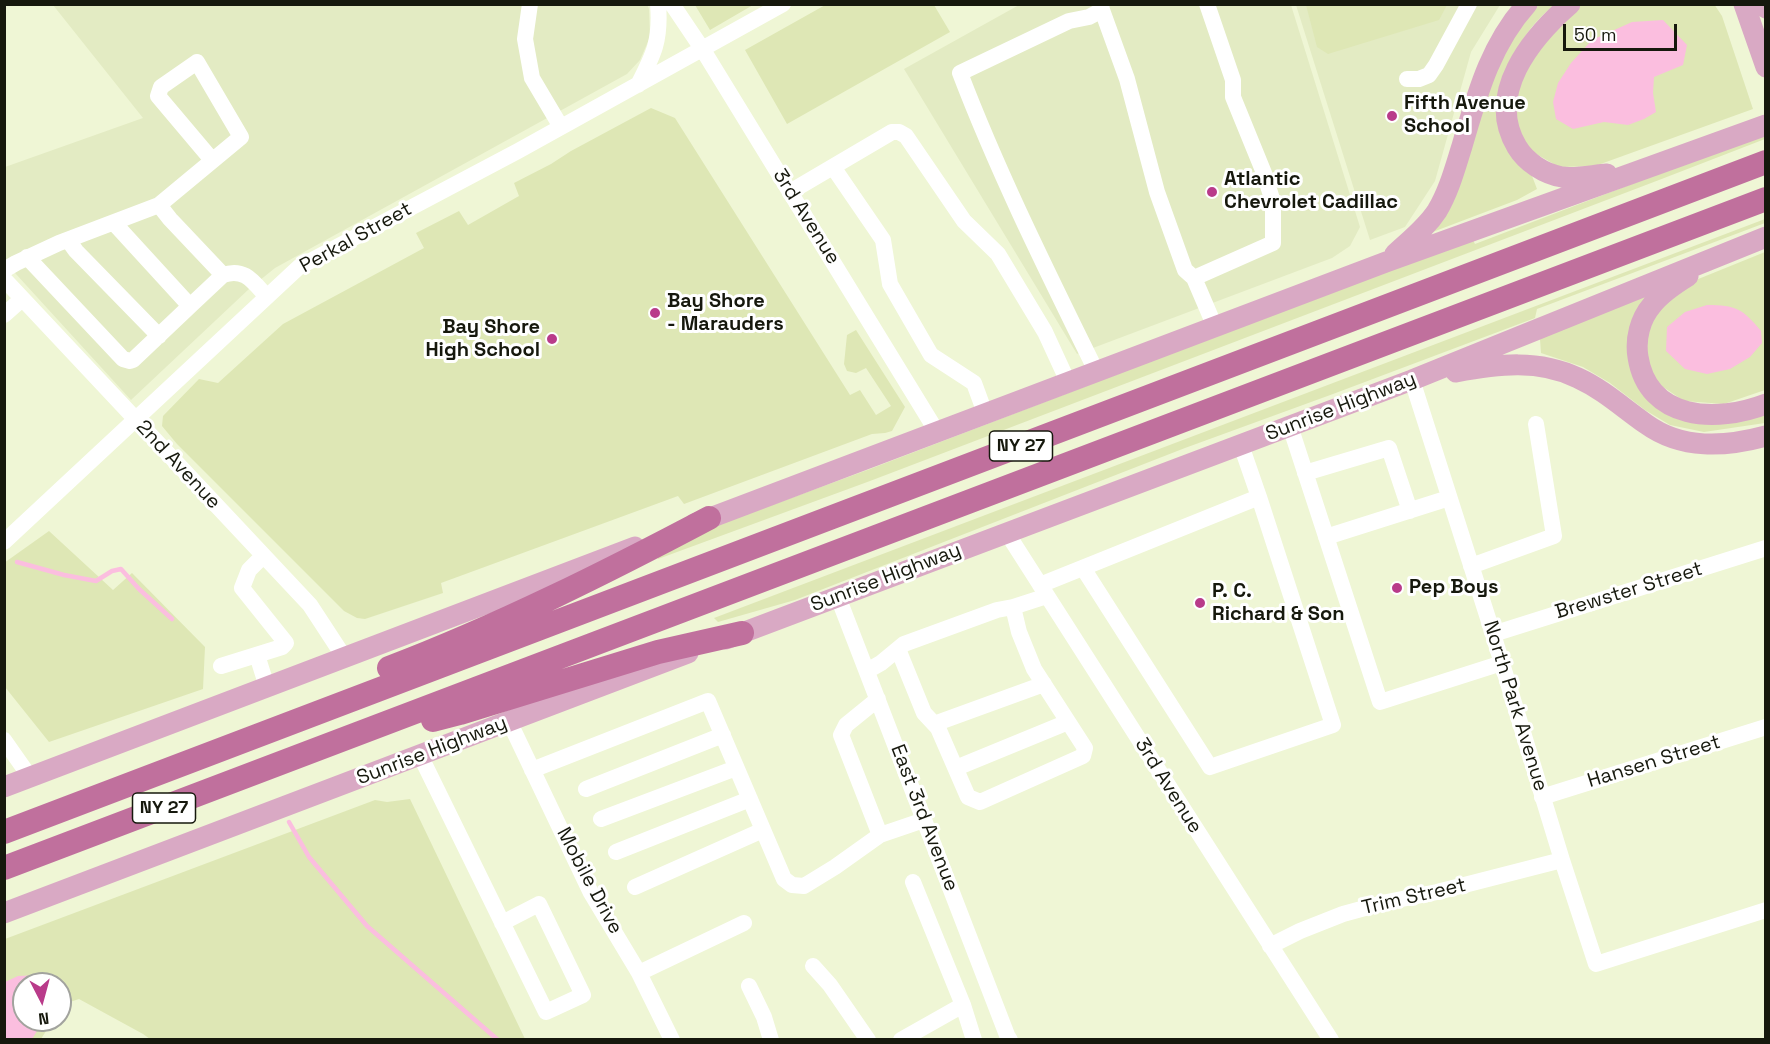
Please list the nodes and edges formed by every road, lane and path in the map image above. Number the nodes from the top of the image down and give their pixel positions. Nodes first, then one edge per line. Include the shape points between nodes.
1 (530, 4) edge
2 (658, 4) edge
3 (672, 4) edge
4 (783, 4) edge
5 (1207, 4) edge
6 (1469, 4) edge
7 (1527, 4) edge
8 (1570, 4) edge
9 (1731, 4) edge
10 (1744, 4) edge
11 (1102, 7) edge
12 (1756, 40) junction
13 (703, 50) junction
14 (1766, 67) edge
15 (1407, 79) dead end
16 (638, 85) junction
17 (1766, 125) edge
18 (561, 127) junction
19 (212, 160) junction
20 (1766, 162) edge
21 (833, 167) junction
22 (1647, 169) junction
23 (790, 192) junction
24 (1766, 199) edge
25 (159, 205) junction
26 (114, 222) junction
27 (1766, 237) edge
28 (68, 240) junction
29 (1725, 252) junction
30 (27, 257) junction
31 (1386, 262) junction
32 (4, 270) edge
33 (223, 275) junction
34 (1194, 278) junction
35 (4, 279) edge
36 (267, 297) junction
37 (22, 298) junction
38 (190, 306) junction
39 (4, 315) edge
40 (1215, 327) junction
41 (159, 336) junction
42 (1096, 371) junction
43 (1412, 380) junction
44 (1068, 382) junction
45 (1766, 404) edge
46 (985, 413) junction
47 (136, 419) junction
48 (1536, 424) dead end
49 (1290, 426) junction
50 (937, 432) junction
51 (1766, 436) edge
52 (1241, 445) junction
53 (1305, 473) junction
54 (1259, 497) junction
55 (1449, 498) junction
56 (1410, 511) junction
57 (709, 518) junction
58 (1007, 533) junction
59 (1326, 537) junction
60 (4, 542) edge
61 (1766, 548) edge
62 (263, 556) junction
63 (1471, 566) junction
64 (1083, 568) junction
65 (1044, 590) junction
66 (838, 597) junction
67 (1013, 608) junction
68 (742, 633) junction
69 (1493, 634) junction
70 (898, 650) junction
71 (256, 655) junction
72 (344, 657) junction
73 (1502, 663) junction
74 (221, 666) dead end
75 (867, 671) junction
76 (1044, 684) junction
77 (267, 687) junction
78 (878, 699) junction
79 (509, 721) junction
80 (1068, 722) junction
81 (934, 724) junction
82 (1766, 727) edge
83 (276, 729) junction
84 (723, 735) junction
85 (4, 741) edge
86 (323, 747) junction
87 (420, 755) junction
88 (736, 768) junction
89 (956, 768) junction
90 (532, 770) junction
91 (30, 777) junction
92 (4, 787) edge
93 (586, 789) dead end
94 (1542, 797) junction
95 (750, 799) junction
96 (601, 819) dead end
97 (924, 820) junction
98 (763, 830) junction
99 (4, 832) edge
100 (880, 835) junction
101 (616, 852) dead end
102 (1562, 860) junction
103 (4, 868) edge
104 (914, 882) dead end
105 (635, 887) dead end
106 (1766, 910) edge
107 (4, 913) edge
108 (502, 923) junction
109 (744, 923) dead end
110 (1270, 946) junction
111 (813, 966) dead end
112 (639, 973) junction
113 (749, 986) dead end
114 (963, 1005) junction
115 (672, 1040) edge
116 (771, 1040) edge
117 (868, 1040) edge
118 (901, 1040) edge
119 (974, 1040) edge
120 (1010, 1040) edge
121 (1330, 1040) edge

1 - 18 street via 525,39 532,78
2 - 16 street via 656,49
3 - 13 street, 3rd Avenue
4 - 13 street, Perkal Street
5 - 34 street via 1233,80 1233,97 1273,202 1273,243
6 - 15 street via 1429,75
7 - 31 main road via 1488,65 1456,167 1438,208 1423,229
8 - 22 main road via 1538,36 1510,85 1506,106 1514,142 1534,165 1562,177
9 - 12 main road
10 - 12 main road
11 - 34 street via 1127,79 1157,192 1185,270
11 - 42 street via 1089,17 1069,21 960,73 1036,249
12 - 14 main road
13 - 16 street, Perkal Street
13 - 23 street, 3rd Avenue
16 - 18 street, Perkal Street
17 - 22 main road
18 - 36 street, Perkal Street via 299,267
19 - 19 street via 241,137 197,62 161,87 158,96
19 - 25 street
20 - 83 highway, NY 27
21 - 23 street
21 - 44 street via 892,132 906,136 964,220 998,254 1045,332
21 - 46 street via 883,240 890,284 931,355 974,383
22 - 31 main road
23 - 50 street, 3rd Avenue
24 - 86 highway, NY 27
25 - 26 street
25 - 33 street
26 - 28 street
26 - 38 street
27 - 29 main road, Sunrise Highway
28 - 30 street
28 - 41 street
29 - 43 main road, Sunrise Highway
29 - 45 main road via 1652,304 1639,329 1639,361 1653,392 1678,409 1712,415
30 - 32 street
30 - 41 street via 125,361 134,360
31 - 40 main road
33 - 36 street via 244,275
33 - 38 street
34 - 40 street
35 - 37 street, 2nd Avenue
36 - 47 street, Perkal Street
37 - 39 street
37 - 47 street, 2nd Avenue
38 - 41 street
40 - 42 main road
42 - 44 main road
43 - 49 main road, Sunrise Highway
43 - 51 main road via 1495,365 1540,366 1588,383 1652,429 1672,438 1707,444
43 - 55 street, North Park Avenue
44 - 46 main road
46 - 50 main road
47 - 60 street, Perkal Street
47 - 62 street, 2nd Avenue
48 - 63 street via 1554,536
49 - 52 main road, Sunrise Highway
49 - 53 street
50 - 57 main road
52 - 54 street
52 - 58 main road, Sunrise Highway
53 - 56 street via 1389,448
53 - 59 street
54 - 64 street
54 - 64 street via 1333,725 1210,767
55 - 56 street
55 - 63 street, North Park Avenue
56 - 59 street
57 - 72 main road
57 - 83 highway via 602,574 383,671
58 - 65 street, 3rd Avenue
58 - 66 main road, Sunrise Highway
59 - 73 street via 1380,702
61 - 69 street, Brewster Street
62 - 71 street via 249,570 242,588 286,643
62 - 72 street, 2nd Avenue via 310,605
63 - 69 street, North Park Avenue
64 - 65 street
65 - 67 street
65 - 110 street, 3rd Avenue
66 - 68 main road, Sunrise Highway
66 - 75 street, East 3rd Avenue
67 - 70 street via 997,610 904,644
67 - 76 street via 1019,632
68 - 79 main road, Sunrise Highway
68 - 86 highway via 658,652 460,713
69 - 73 street, North Park Avenue
70 - 75 street
70 - 81 street via 924,713
71 - 74 street
71 - 77 street
72 - 77 main road
73 - 94 street, North Park Avenue
75 - 78 street, East 3rd Avenue
76 - 80 street
76 - 81 street
77 - 91 main road
78 - 97 street, East 3rd Avenue
78 - 100 street via 846,725 840,735
79 - 87 main road, Sunrise Highway
79 - 90 street, Mobile Drive
80 - 89 street
80 - 89 street via 1085,748 1083,756 980,802 968,797
81 - 89 street
82 - 94 street, Hansen Street
83 - 99 highway, NY 27
84 - 88 street
84 - 90 street via 708,701
84 - 93 street
85 - 91 street
86 - 103 highway, NY 27
87 - 107 main road, Sunrise Highway
87 - 108 street
88 - 95 street
88 - 96 street
90 - 112 street, Mobile Drive via 591,893
91 - 92 main road
94 - 102 street, North Park Avenue
95 - 98 street
95 - 101 street
97 - 100 street
97 - 120 street, East 3rd Avenue
98 - 100 street via 784,879 792,885 804,886
98 - 105 street
102 - 106 street, North Park Avenue via 1596,964
102 - 110 street, Trim Street via 1343,914
104 - 114 street
108 - 108 street via 546,1012 583,995 539,904
109 - 112 street
110 - 121 street, 3rd Avenue
111 - 117 street
112 - 115 street, Mobile Drive
113 - 116 street
114 - 118 street
114 - 119 street

